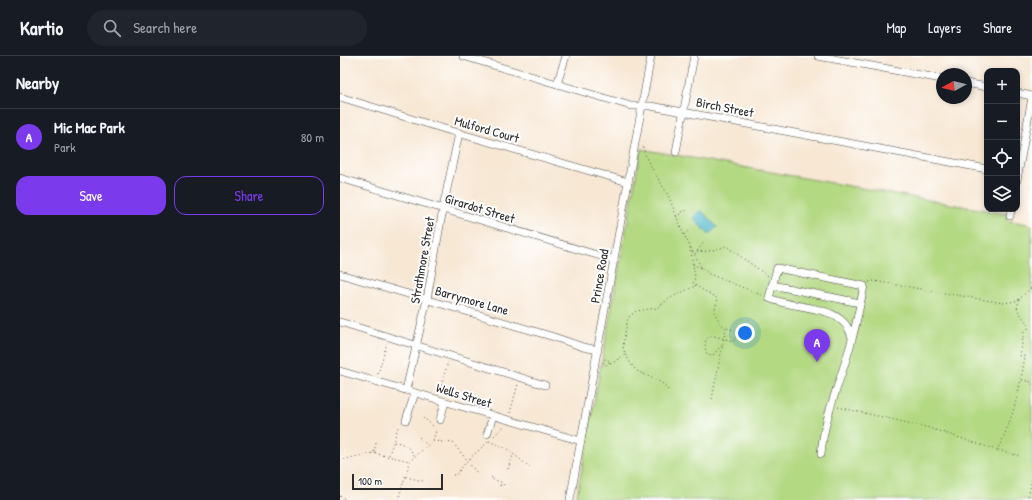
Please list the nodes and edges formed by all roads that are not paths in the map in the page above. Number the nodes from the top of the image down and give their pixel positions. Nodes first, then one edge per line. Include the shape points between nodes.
1 (463, 56) edge
2 (566, 56) edge
3 (651, 56) edge
4 (694, 56) edge
5 (818, 56) edge
6 (936, 78) edge
7 (557, 84) junction
8 (972, 84) edge
9 (984, 86) edge
10 (1020, 94) edge
11 (1032, 97) edge
12 (340, 98) edge
13 (642, 106) junction
14 (684, 112) junction
15 (459, 133) junction
16 (676, 152) dead end
17 (1020, 160) edge
18 (984, 168) edge
19 (340, 178) edge
20 (628, 182) junction
21 (443, 210) junction
22 (614, 260) junction
23 (340, 274) edge
24 (772, 286) junction
25 (427, 299) junction
26 (860, 303) junction
27 (340, 322) edge
28 (852, 338) junction
29 (416, 345) junction
30 (598, 350) junction
31 (340, 371) edge
32 (545, 385) dead end
33 (406, 390) junction
34 (415, 393) junction
35 (445, 402) junction
36 (493, 416) junction
37 (406, 420) dead end
38 (440, 420) dead end
39 (488, 438) road end
40 (581, 442) junction
41 (821, 454) dead end
42 (570, 500) edge

1 - 7 street, Birch Street
2 - 7 street
3 - 13 street, Prince Road
4 - 14 street
5 - 6 street
7 - 13 street, Birch Street via 631,106
8 - 9 street
10 - 11 street
11 - 17 street
12 - 15 street, Mulford Court
13 - 14 street, Birch Street
13 - 20 street, Prince Road
14 - 16 street
14 - 18 street, Birch Street
15 - 20 street, Mulford Court
15 - 21 street, Strathmore Street
19 - 21 street, Girardot Street
20 - 22 street, Prince Road
21 - 22 street, Girardot Street
21 - 25 street, Strathmore Street
22 - 30 street, Prince Road
23 - 25 street, Barrymore Lane
24 - 26 street
24 - 26 street via 777,268 864,286
24 - 28 street via 769,298 836,315 847,325
25 - 29 street, Strathmore Street
25 - 30 street, Barrymore Lane
26 - 28 street
27 - 29 street
28 - 41 street via 831,406
29 - 32 street
29 - 33 street, Strathmore Street
30 - 40 street, Prince Road
31 - 33 street, Wells Street
33 - 34 street, Wells Street
34 - 35 street, Wells Street
34 - 37 street
35 - 36 street, Wells Street
35 - 38 street
36 - 39 street
36 - 40 street, Wells Street
40 - 42 street, Prince Road

